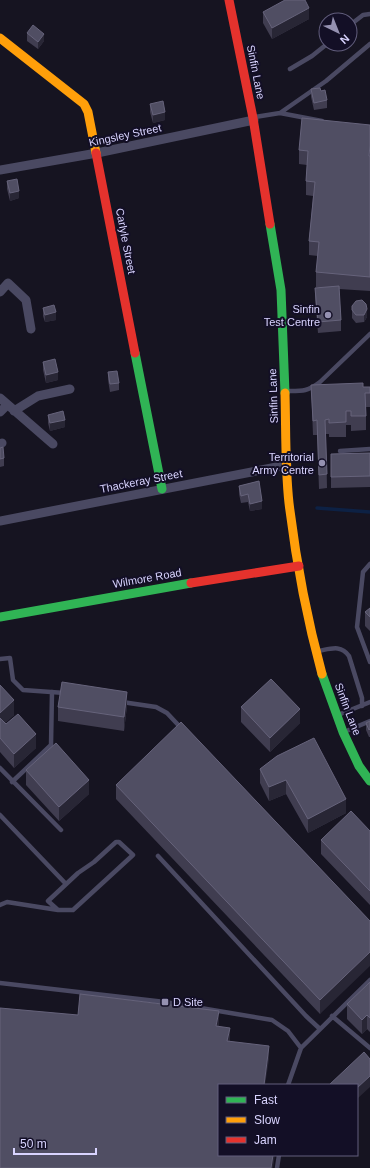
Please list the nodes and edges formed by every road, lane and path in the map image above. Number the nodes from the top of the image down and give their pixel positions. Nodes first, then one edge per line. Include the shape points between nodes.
1 (229, 0) edge
2 (370, 14) edge
3 (358, 19) edge
4 (0, 38) edge
5 (370, 44) edge
6 (318, 51) edge
7 (290, 69) dead end
8 (280, 113) junction
9 (253, 119) junction
10 (330, 122) edge
11 (96, 153) junction
12 (0, 170) edge
13 (0, 292) edge
14 (30, 329) dead end
15 (370, 334) edge
16 (70, 389) dead end
17 (311, 389) junction
18 (285, 390) junction
19 (318, 390) edge
20 (0, 398) edge
21 (11, 408) junction
22 (0, 412) edge
23 (53, 444) dead end
24 (370, 449) edge
25 (340, 451) dead end
26 (287, 465) junction
27 (162, 489) junction
28 (0, 521) edge
29 (370, 564) edge
30 (299, 566) junction
31 (0, 617) edge
32 (316, 651) junction
33 (0, 659) edge
34 (370, 662) edge
35 (52, 692) junction
36 (67, 694) edge
37 (119, 701) edge
38 (370, 702) edge
39 (362, 706) junction
40 (336, 715) junction
41 (370, 721) edge
42 (343, 732) junction
43 (189, 735) edge
44 (0, 768) edge
45 (370, 781) edge
46 (12, 782) junction
47 (0, 815) edge
48 (61, 830) dead end
49 (158, 856) dead end
50 (66, 884) junction
51 (0, 905) edge
52 (58, 910) junction
53 (370, 980) edge
54 (0, 983) edge
55 (332, 1016) junction
56 (320, 1029) junction
57 (301, 1048) junction
58 (370, 1048) edge
59 (289, 1082) edge
60 (279, 1156) edge
61 (277, 1168) edge

1 - 9 street, Sinfin Lane
2 - 3 lane
4 - 11 street, Carlyle Street via 84,104
5 - 8 lane via 326,81
6 - 7 lane
8 - 9 lane
8 - 10 lane
9 - 11 street, Kingsley Street
9 - 18 street, Sinfin Lane via 281,290
11 - 12 street, Kingsley Street
11 - 27 street, Carlyle Street
13 - 14 street via 8,283 26,300
15 - 17 lane
16 - 21 street via 38,396
17 - 18 lane via 304,392
17 - 19 lane
18 - 26 street, Sinfin Lane
20 - 21 street
21 - 22 street
21 - 23 street
24 - 25 lane
26 - 27 street, Thackeray Street
26 - 30 street, Sinfin Lane via 289,502
27 - 28 street, Thackeray Street
29 - 34 lane via 362,572 357,628
30 - 31 street, Wilmore Road
30 - 32 street, Sinfin Lane
32 - 39 lane via 334,648 346,652 362,698
32 - 40 street, Sinfin Lane
33 - 35 lane via 10,658 13,680 23,690
35 - 36 lane
35 - 46 lane via 51,745
37 - 43 lane via 156,707 167,713
38 - 39 lane
39 - 40 lane
40 - 42 street, Sinfin Lane
41 - 42 lane
42 - 45 street, Sinfin Lane via 359,766
44 - 46 lane
46 - 48 lane
47 - 50 lane
49 - 56 lane
50 - 52 lane via 48,901
50 - 52 lane via 114,843 119,842 133,855 73,910
51 - 52 lane via 8,902
53 - 55 lane
54 - 57 lane via 165,1002 272,1020 288,1031
55 - 56 lane
55 - 58 lane
56 - 57 lane
57 - 59 lane
60 - 61 lane

